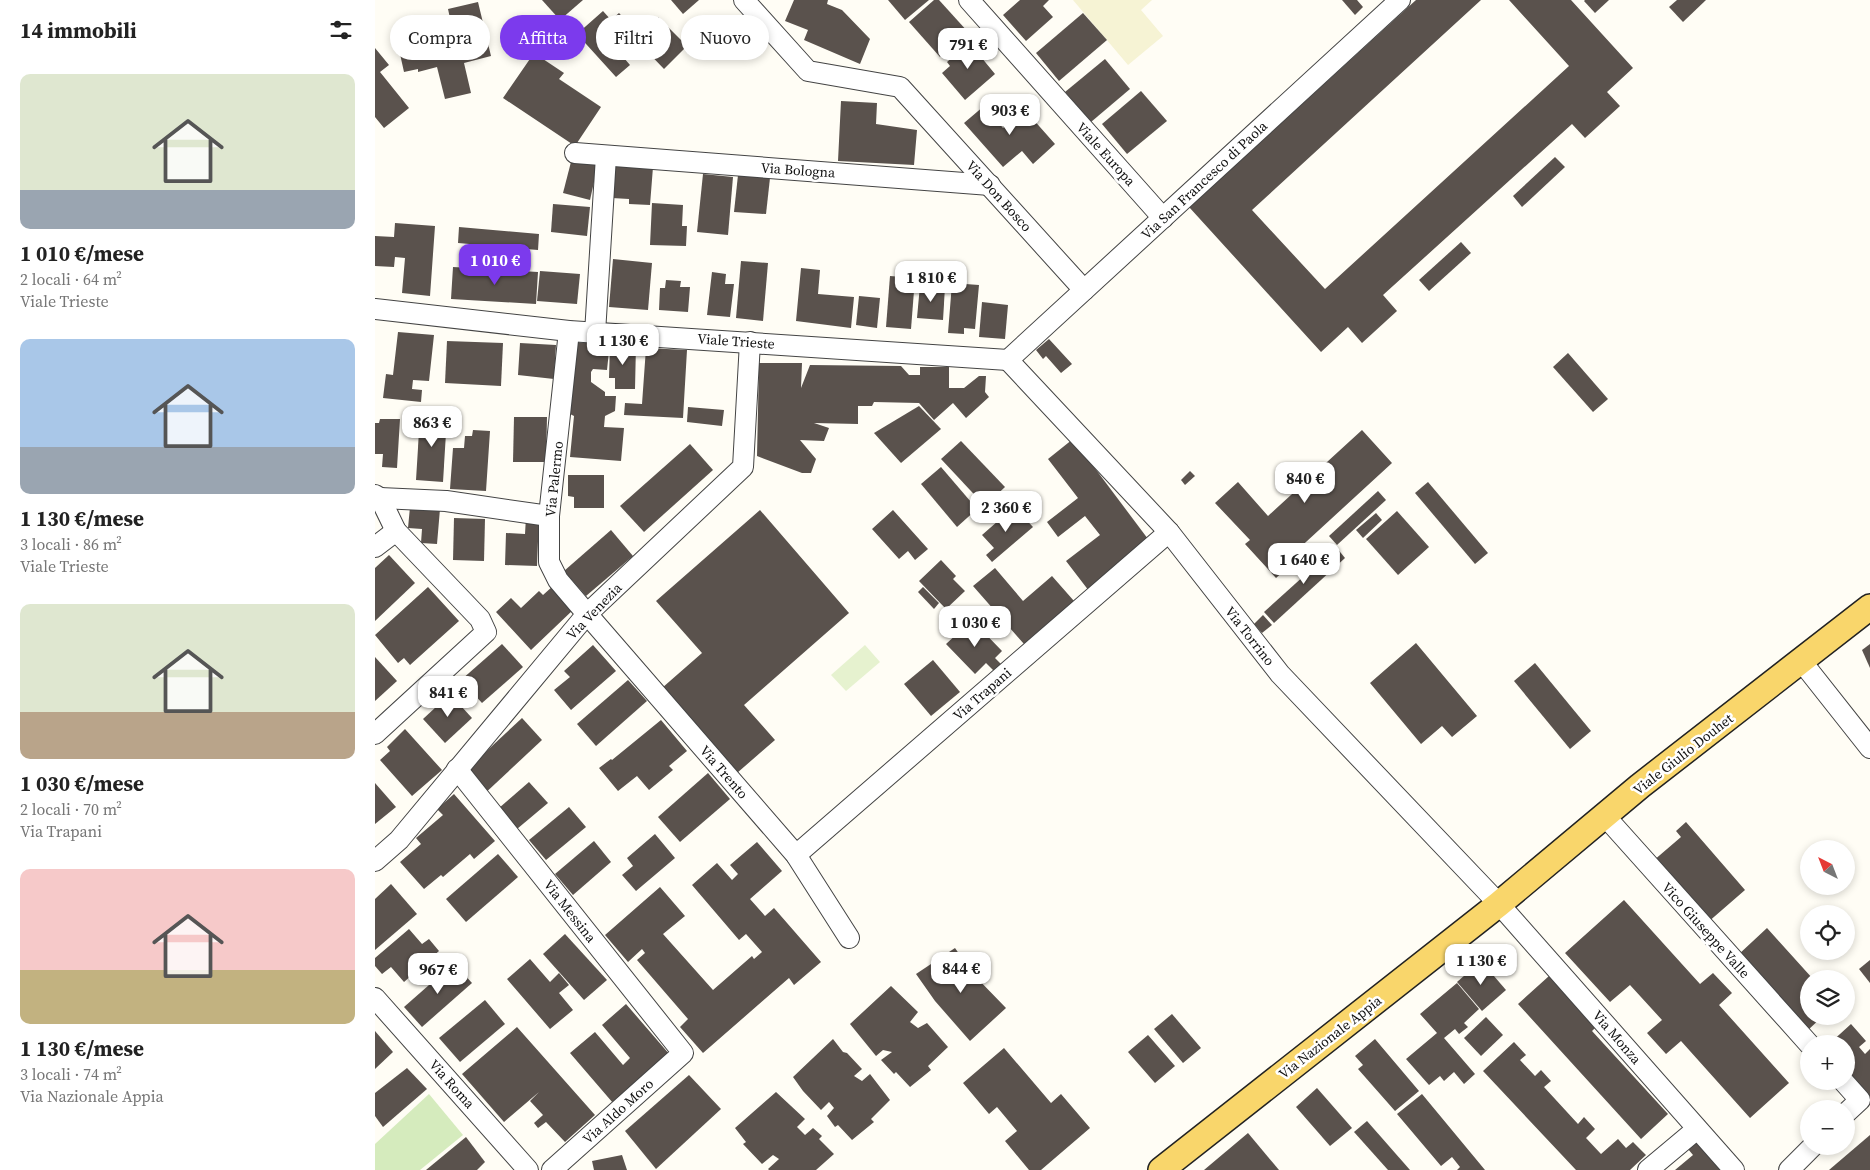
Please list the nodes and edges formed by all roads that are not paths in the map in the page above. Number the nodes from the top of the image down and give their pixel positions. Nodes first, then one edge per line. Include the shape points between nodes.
1 (744, 0) edge
2 (969, 0) edge
3 (1400, 0) edge
4 (575, 153) dead end
5 (606, 156) junction
6 (990, 185) junction
7 (1163, 218) junction
8 (1084, 290) junction
9 (375, 309) edge
10 (569, 331) junction
11 (595, 333) junction
12 (750, 342) junction
13 (1008, 360) junction
14 (377, 496) edge
15 (549, 516) junction
16 (396, 531) junction
17 (1169, 532) junction
18 (375, 547) edge
19 (1870, 607) edge
20 (587, 614) junction
21 (1802, 662) junction
22 (375, 734) edge
23 (1870, 748) edge
24 (457, 769) junction
25 (1603, 816) junction
26 (796, 855) junction
27 (377, 856) edge
28 (1499, 904) junction
29 (849, 938) dead end
30 (375, 998) edge
31 (1801, 1035) edge
32 (683, 1053) joint
33 (1851, 1090) edge
34 (1855, 1105) edge
35 (1697, 1129) junction
36 (1804, 1155) edge
37 (528, 1170) edge
38 (552, 1170) edge
39 (1161, 1170) edge
40 (1648, 1170) edge
41 (1734, 1170) edge
42 (1789, 1170) edge

1 - 6 street, Via Don Bosco via 809,71 900,87
2 - 7 street, Viale Europa
3 - 7 street, Via San Francesco di Paola
4 - 5 street, Via Bologna
5 - 6 street, Via Bologna
5 - 11 street
6 - 8 street, Via Don Bosco
7 - 8 street, Via San Francesco di Paola
8 - 13 street, Via San Francesco di Paola
9 - 10 street, Viale Trieste
10 - 11 street, Viale Trieste
10 - 15 street, Via Palermo
11 - 12 street, Viale Trieste
12 - 13 street, Viale Trieste
12 - 20 street, Via Venezia via 743,468
13 - 17 street, Via Torrino
14 - 15 street via 447,500
14 - 16 street
15 - 20 street, Via Palermo via 549,562 558,580
16 - 18 street
16 - 22 street via 480,619 485,632
17 - 26 street, Via Trapani
17 - 28 street, Via Torrino via 1279,674
19 - 21 main road, Viale Giulio Douhet
20 - 24 street, Via Venezia
20 - 26 street, Via Trento
21 - 23 street
21 - 25 main road, Viale Giulio Douhet
24 - 27 street, Via Venezia via 399,840
24 - 32 street, Via Messina
25 - 28 main road, Viale Giulio Douhet
25 - 31 street, Vico Giuseppe Valle
26 - 29 street, Via Trento
28 - 35 street, Via Monza
28 - 39 main road, Via Nazionale Appia
30 - 37 street, Via Roma
32 - 38 street, Via Aldo Moro
33 - 34 street via 1860,1100
35 - 40 street
35 - 41 street, Via Monza
36 - 42 street

